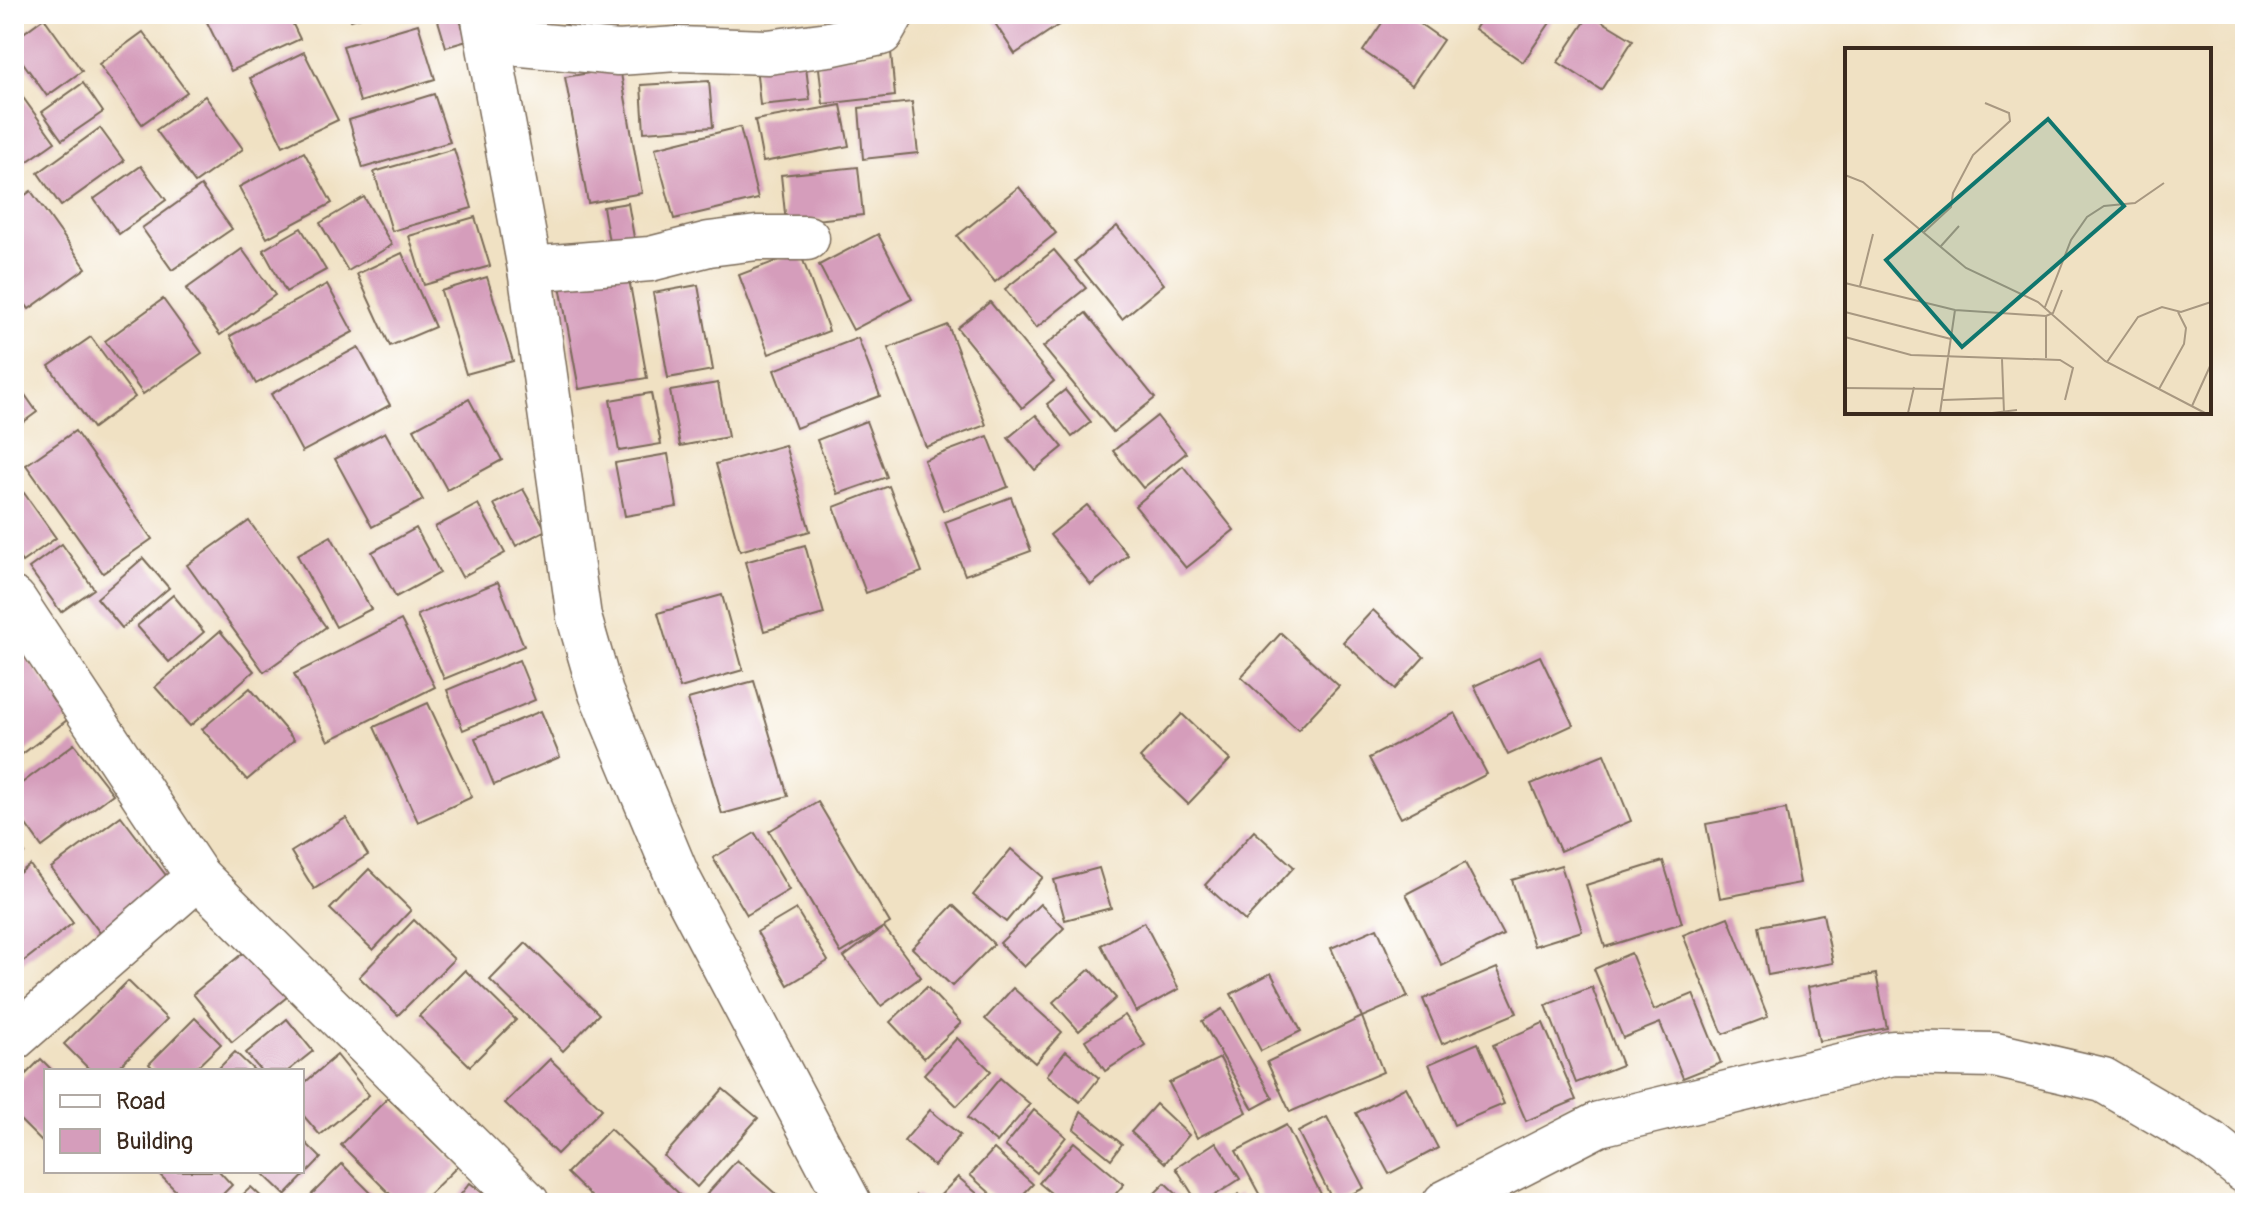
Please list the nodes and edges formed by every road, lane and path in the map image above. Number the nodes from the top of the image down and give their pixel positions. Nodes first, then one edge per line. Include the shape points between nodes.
1 (892, 14) edge
2 (486, 28) edge
3 (807, 238) dead end
4 (530, 269) junction
5 (14, 600) edge
6 (198, 877) junction
7 (14, 1038) edge
8 (2245, 1171) edge
9 (527, 1203) edge
10 (849, 1203) edge
11 (1445, 1203) edge

1 - 2 street via 881,33 768,52 618,53
2 - 4 street
3 - 4 street via 757,238 650,259
4 - 10 street via 579,617 601,693 679,880
5 - 6 street
6 - 7 street
6 - 9 street
8 - 11 street via 2209,1142 2103,1080 1995,1055 1893,1053 1599,1124

